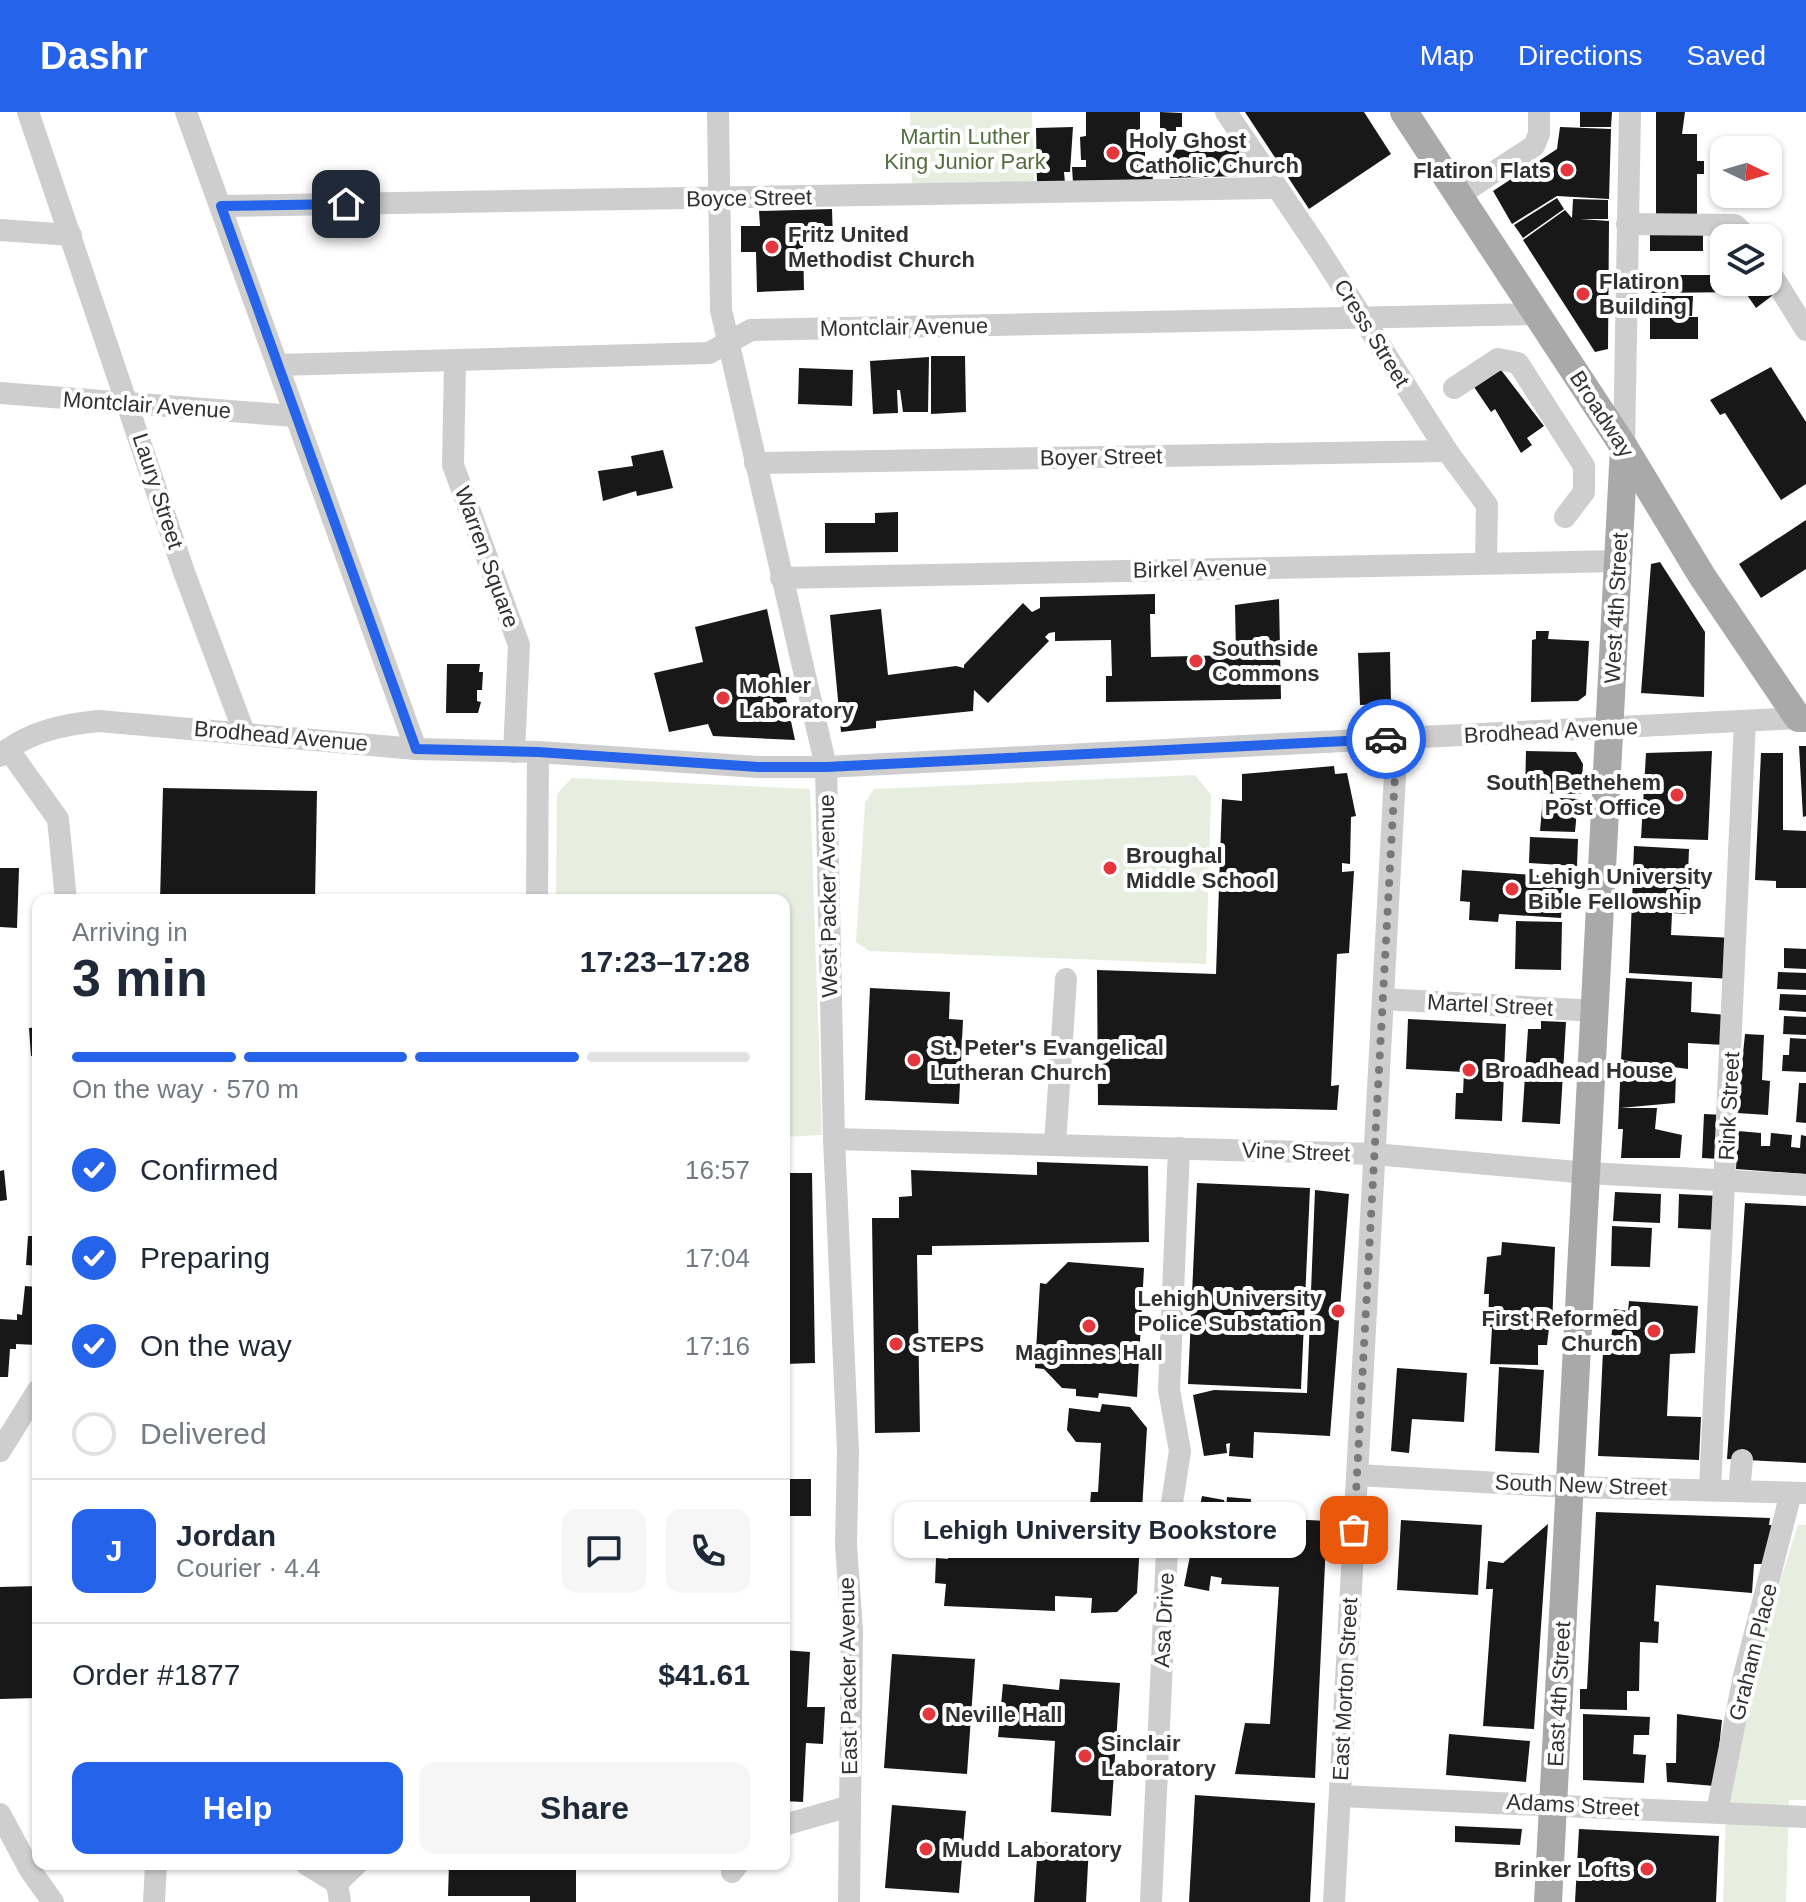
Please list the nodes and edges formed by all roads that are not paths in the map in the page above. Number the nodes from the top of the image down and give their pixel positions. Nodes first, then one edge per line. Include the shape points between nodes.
1 (28, 112) edge
2 (186, 112) edge
3 (718, 112) edge
4 (1226, 112) edge
5 (1404, 112) edge
6 (1539, 112) edge
7 (1630, 112) edge
8 (1277, 188) junction
9 (1459, 195) junction
10 (720, 198) junction
11 (221, 206) junction
12 (1627, 224) junction
13 (1710, 225) edge
14 (0, 230) edge
15 (71, 235) junction
16 (1782, 291) edge
17 (1536, 314) junction
18 (1363, 319) junction
19 (1806, 330) edge
20 (727, 340) junction
21 (455, 363) junction
22 (278, 365) junction
23 (1454, 388) dead end
24 (0, 393) edge
25 (129, 403) junction
26 (294, 416) junction
27 (1624, 447) junction
28 (1447, 451) junction
29 (755, 463) junction
30 (1565, 517) dead end
31 (1619, 561) junction
32 (1486, 563) junction
33 (781, 578) junction
34 (1802, 718) edge
35 (1745, 721) junction
36 (1610, 728) junction
37 (244, 732) junction
38 (1397, 738) junction
39 (416, 749) junction
40 (4, 752) edge
41 (514, 752) junction
42 (538, 752) junction
43 (826, 767) junction
44 (67, 894) edge
45 (537, 894) edge
46 (1066, 979) dead end
47 (1383, 999) junction
48 (1597, 1011) junction
49 (834, 1139) junction
50 (1055, 1145) junction
51 (1179, 1148) junction
52 (1374, 1154) junction
53 (1588, 1173) junction
54 (1726, 1181) junction
55 (1806, 1185) edge
56 (32, 1400) edge
57 (0, 1451) edge
58 (848, 1451) joint
59 (1742, 1460) dead end
60 (1357, 1475) junction
61 (1569, 1487) junction
62 (1710, 1490) junction
63 (1739, 1491) junction
64 (1799, 1493) edge
65 (1340, 1796) junction
66 (1554, 1803) junction
67 (850, 1806) junction
68 (1717, 1812) junction
69 (0, 1814) edge
70 (1806, 1817) edge
71 (790, 1823) edge
72 (156, 1870) edge
73 (313, 1870) edge
74 (353, 1870) edge
75 (338, 1892) edge
76 (53, 1902) edge
77 (154, 1902) edge
78 (849, 1902) edge
79 (1151, 1902) edge
80 (1334, 1902) edge
81 (1548, 1902) edge

1 - 15 street, Laury Street
2 - 11 street
3 - 10 street, West Packer Avenue
4 - 8 street, Cress Street
5 - 9 main road, Broadway
6 - 9 street via 1534,146
7 - 12 street, West 4th Street
8 - 10 street, Boyce Street
8 - 18 street, Cress Street
9 - 17 main road, Broadway
10 - 11 street, Boyce Street
10 - 20 street, West Packer Avenue via 721,310
11 - 22 street
12 - 13 street
12 - 27 street, West 4th Street
14 - 15 street
15 - 25 street, Laury Street
16 - 19 street
17 - 18 street, Montclair Avenue
17 - 27 main road, Broadway
18 - 20 street, Montclair Avenue via 751,330
18 - 28 street, Cress Street
20 - 21 street, Montclair Avenue via 709,353
20 - 29 street, West Packer Avenue
21 - 22 street, Montclair Avenue
21 - 41 street, Warren Square via 453,465 519,645
22 - 26 street
23 - 30 street via 1498,359 1518,363 1584,466 1584,492
24 - 25 street, Montclair Avenue
25 - 26 street, Montclair Avenue
25 - 37 street, Laury Street
26 - 39 street
27 - 31 main road, West 4th Street
27 - 34 main road, Broadway via 1702,576
28 - 29 street, Boyer Street
28 - 32 street, Cress Street via 1487,505
29 - 33 street, West Packer Avenue
31 - 32 street, Birkel Avenue
31 - 36 main road, West 4th Street
32 - 33 street, Birkel Avenue
33 - 43 street, West Packer Avenue
34 - 35 street, Brodhead Avenue
35 - 36 street, Brodhead Avenue
35 - 54 street, Rink Street
36 - 38 street, Brodhead Avenue
36 - 48 main road, West 4th Street
37 - 39 street, Brodhead Avenue
37 - 40 street, Brodhead Avenue via 99,721 48,730
38 - 43 street, Brodhead Avenue
38 - 47 street, East Morton Street
39 - 41 street, Brodhead Avenue
40 - 44 street via 58,819 70,868
41 - 42 street, Brodhead Avenue
42 - 43 street, Brodhead Avenue
42 - 45 street
43 - 49 street, West Packer Avenue
46 - 50 street
47 - 48 street, Martel Street
47 - 52 street, East Morton Street
48 - 53 main road, West 4th Street
49 - 50 street, Vine Street
49 - 58 street, West Packer Avenue
50 - 51 street, Vine Street
51 - 52 street, Vine Street
51 - 79 street, Asa Drive via 1180,1358 1169,1390 1180,1451 1168,1529
52 - 53 street, Vine Street
52 - 60 street, East Morton Street
53 - 54 street, Vine Street
53 - 61 main road, West 4th Street
54 - 55 street, Vine Street
54 - 62 street, Rink Street
56 - 57 street
58 - 67 street, East Packer Avenue
59 - 63 street
60 - 61 street, South New Street
60 - 65 street, East Morton Street
61 - 62 street, South New Street
61 - 66 main road, East 4th Street
62 - 63 street, South New Street
63 - 64 street, South New Street
64 - 68 street, Graham Place via 1744,1676
65 - 66 street, Adams Street
65 - 80 street, East Morton Street
66 - 68 street, Adams Street
66 - 81 main road, East 4th Street
67 - 71 street
67 - 78 street, East Packer Avenue
68 - 70 street, Adams Street
69 - 76 street
72 - 77 street
73 - 75 street
74 - 75 street

